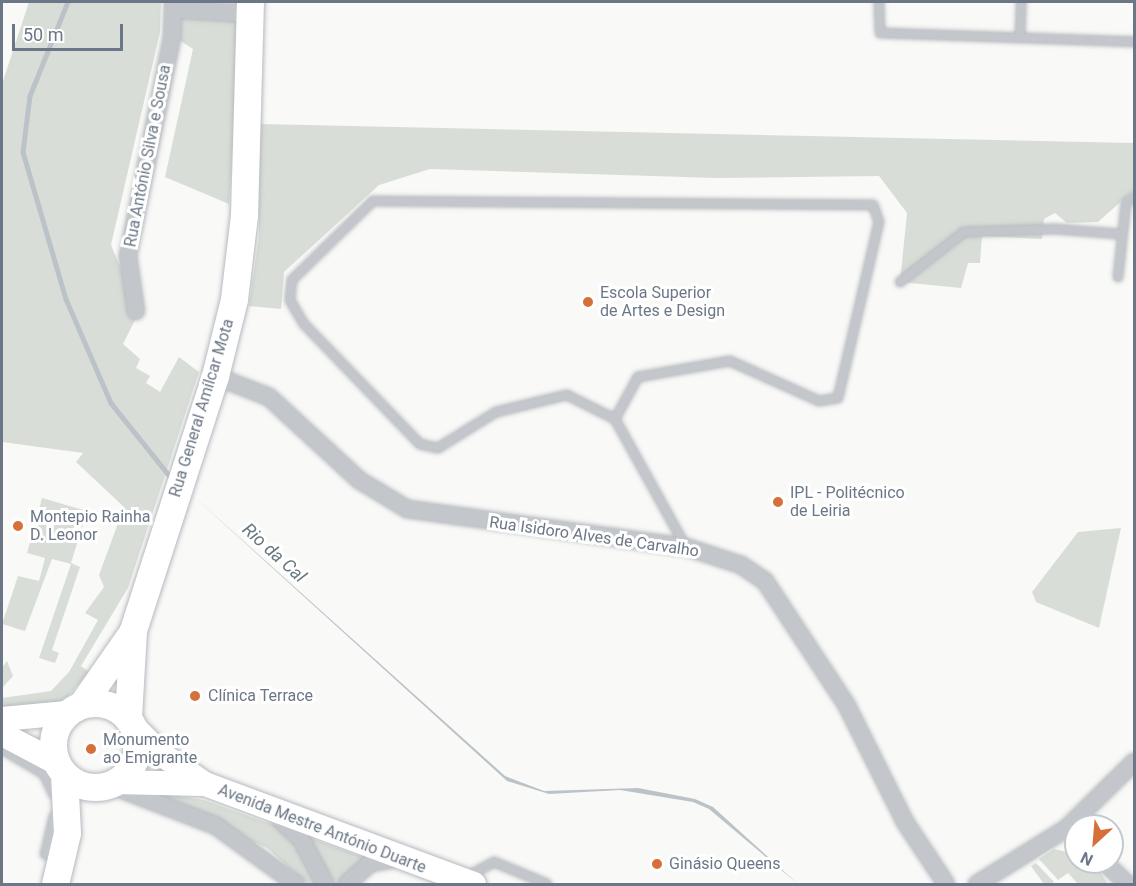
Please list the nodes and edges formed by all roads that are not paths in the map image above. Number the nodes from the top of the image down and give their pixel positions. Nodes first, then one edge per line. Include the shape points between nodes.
1 (879, 2) edge
2 (1021, 2) edge
3 (173, 5) edge
4 (250, 8) edge
5 (1020, 38) junction
6 (1134, 42) edge
7 (1134, 197) edge
8 (1120, 234) junction
9 (1118, 277) dead end
10 (900, 282) dead end
11 (136, 311) dead end
12 (215, 376) junction
13 (615, 418) junction
14 (687, 547) junction
15 (133, 630) junction
16 (74, 708) junction
17 (2, 719) edge
18 (131, 722) junction
19 (2, 734) edge
20 (2, 749) edge
21 (1134, 762) edge
22 (60, 768) junction
23 (109, 784) junction
24 (205, 784) junction
25 (272, 812) junction
26 (1087, 814) edge
27 (67, 833) junction
28 (1064, 836) edge
29 (396, 859) junction
30 (58, 872) edge
31 (1117, 874) edge
32 (467, 882) edge
33 (296, 885) edge
34 (325, 885) edge
35 (347, 885) edge
36 (547, 885) edge
37 (946, 885) edge
38 (977, 885) edge
39 (1128, 885) edge

1 - 5 lane via 880,33
2 - 5 lane
3 - 4 street
3 - 11 street, Rua António Silva e Sousa via 128,256
4 - 12 main road, Rua General Amílcar Mota via 241,252
5 - 6 lane
7 - 8 lane via 1126,203
8 - 9 lane
8 - 10 lane via 1055,229 964,232
12 - 14 street, Rua Isidoro Alves de Carvalho via 269,397 359,480 407,509
12 - 15 main road, Rua General Amílcar Mota
13 - 13 lane via 638,377 730,361 819,401 838,398 879,222 873,205 373,201 292,280 290,300 304,324 420,444 438,448 495,412 567,395
13 - 14 lane
14 - 37 street, Rua Isidoro Alves de Carvalho via 741,565 765,581 784,604
15 - 16 main road
15 - 18 main road
16 - 17 main road
16 - 18 main road via 108,704
16 - 22 main road via 53,736
18 - 23 main road via 137,753
18 - 24 main road
19 - 22 main road
20 - 30 lane via 32,763 50,783 55,810 45,854
21 - 26 street
22 - 23 main road via 82,785
22 - 27 main road
23 - 24 main road
23 - 27 main road
23 - 33 street via 216,826
24 - 25 main road, Avenida Mestre António Duarte
25 - 29 main road, Avenida Mestre António Duarte
25 - 34 street via 301,839
27 - 30 main road
28 - 38 street
29 - 32 main road, Avenida Mestre António Duarte
29 - 35 street via 370,863
31 - 39 street
32 - 36 lane via 494,862

